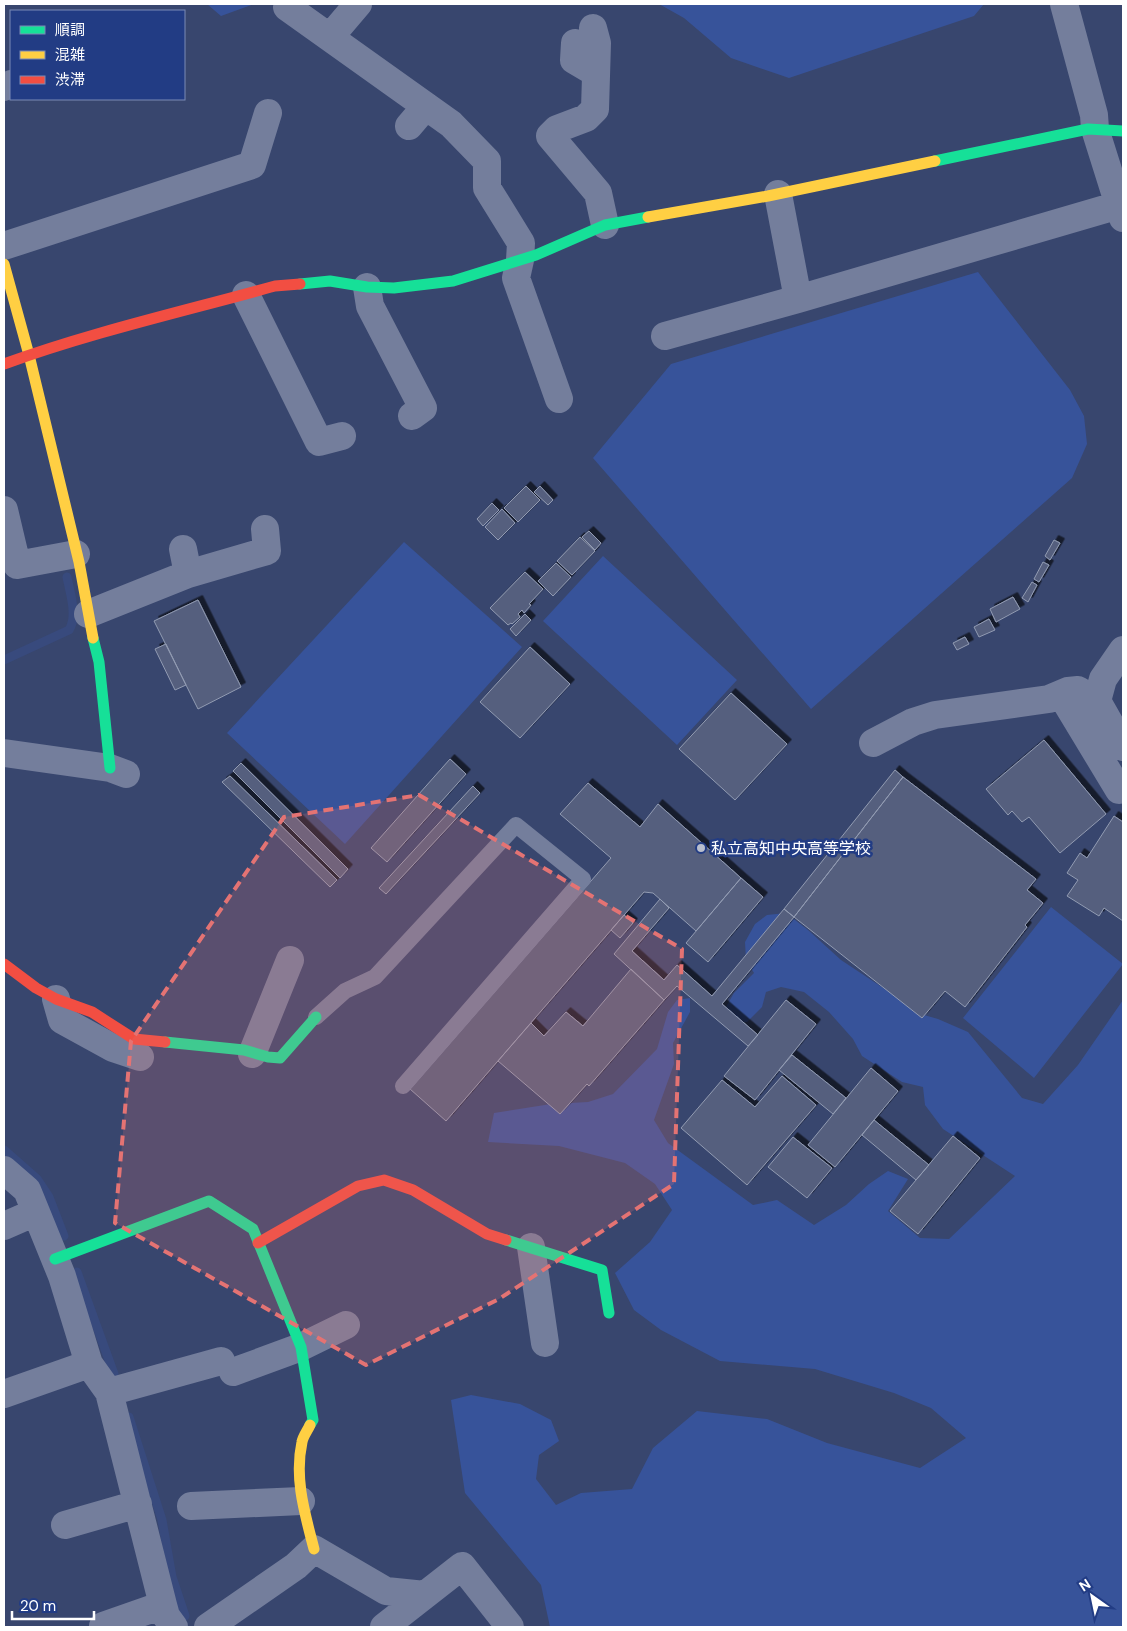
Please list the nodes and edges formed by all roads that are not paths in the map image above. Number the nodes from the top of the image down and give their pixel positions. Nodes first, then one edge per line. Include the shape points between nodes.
1 (358, 4) edge
2 (1064, 4) edge
3 (287, 6) dead end
4 (584, 35) dead end
5 (330, 38) junction
6 (268, 113) dead end
7 (1095, 129) junction
8 (1123, 131) edge
9 (778, 194) junction
10 (1121, 211) edge
11 (605, 225) junction
12 (4, 246) edge
13 (520, 260) junction
14 (4, 264) edge
15 (367, 288) junction
16 (246, 295) junction
17 (798, 298) junction
18 (665, 336) dead end
19 (29, 355) junction
20 (4, 364) edge
21 (559, 399) dead end
22 (412, 416) dead end
23 (342, 436) dead end
24 (4, 510) edge
25 (265, 529) dead end
26 (76, 554) junction
27 (88, 614) junction
28 (1123, 650) edge
29 (1061, 694) junction
30 (1097, 701) junction
31 (873, 743) dead end
32 (1123, 748) edge
33 (4, 753) edge
34 (118, 771) joint
35 (1119, 790) dead end
36 (290, 960) dead end
37 (4, 964) edge
38 (56, 998) junction
39 (316, 1017) joint
40 (252, 1054) junction
41 (140, 1057) dead end
42 (403, 1086) dead end
43 (4, 1170) edge
44 (36, 1212) junction
45 (4, 1226) edge
46 (258, 1243) junction
47 (531, 1247) junction
48 (55, 1259) junction
49 (609, 1313) dead end
50 (346, 1325) dead end
51 (545, 1344) dead end
52 (301, 1347) junction
53 (89, 1364) junction
54 (108, 1392) junction
55 (4, 1394) edge
56 (300, 1501) junction
57 (138, 1504) junction
58 (192, 1506) dead end
59 (65, 1525) dead end
60 (314, 1550) junction
61 (425, 1595) junction
62 (168, 1616) edge
63 (102, 1626) dead end
64 (208, 1627) edge
65 (384, 1627) edge
66 (510, 1627) edge

1 - 5 street
2 - 7 street
3 - 5 street
4 - 11 street via 597,42 595,110 586,118 556,129 550,136 598,193
5 - 13 street via 417,116 451,124 487,160 487,188 521,243
6 - 12 street via 252,165
7 - 8 street
7 - 9 street
7 - 10 street
9 - 11 street
9 - 17 street
10 - 17 street
11 - 13 street
13 - 15 street via 453,280 394,288
13 - 21 street via 516,278
14 - 19 street
15 - 16 street via 330,281 276,286
15 - 22 street via 370,306 424,408
16 - 19 street
16 - 23 street via 318,442
17 - 18 street
19 - 20 street
19 - 26 street
24 - 26 street via 17,565
25 - 27 street via 267,551 185,562
26 - 27 street
27 - 34 street
28 - 30 street via 1103,679
29 - 30 street via 1078,690
29 - 31 street via 1048,699 935,715 913,722
29 - 35 street
30 - 32 street
33 - 34 street
36 - 40 street
37 - 38 street
38 - 40 street via 92,1012 134,1038 244,1050
38 - 41 street via 62,1020 113,1048
39 - 40 street via 280,1058
39 - 42 lane via 345,991 375,976 516,825 583,879
43 - 44 street via 27,1190
44 - 45 street
44 - 48 street
46 - 47 street via 358,1186 384,1180 413,1190 487,1234
46 - 48 street via 252,1229 209,1201
46 - 52 street
47 - 49 street via 602,1270
47 - 51 street
48 - 53 street
50 - 52 street
52 - 54 street
52 - 56 street via 312,1420 302,1441
53 - 54 street
53 - 55 street
54 - 57 street
56 - 58 street
56 - 60 street
57 - 59 street
57 - 62 street
60 - 61 street via 386,1591
60 - 64 street
61 - 65 street
61 - 66 street via 462,1566
62 - 63 street

